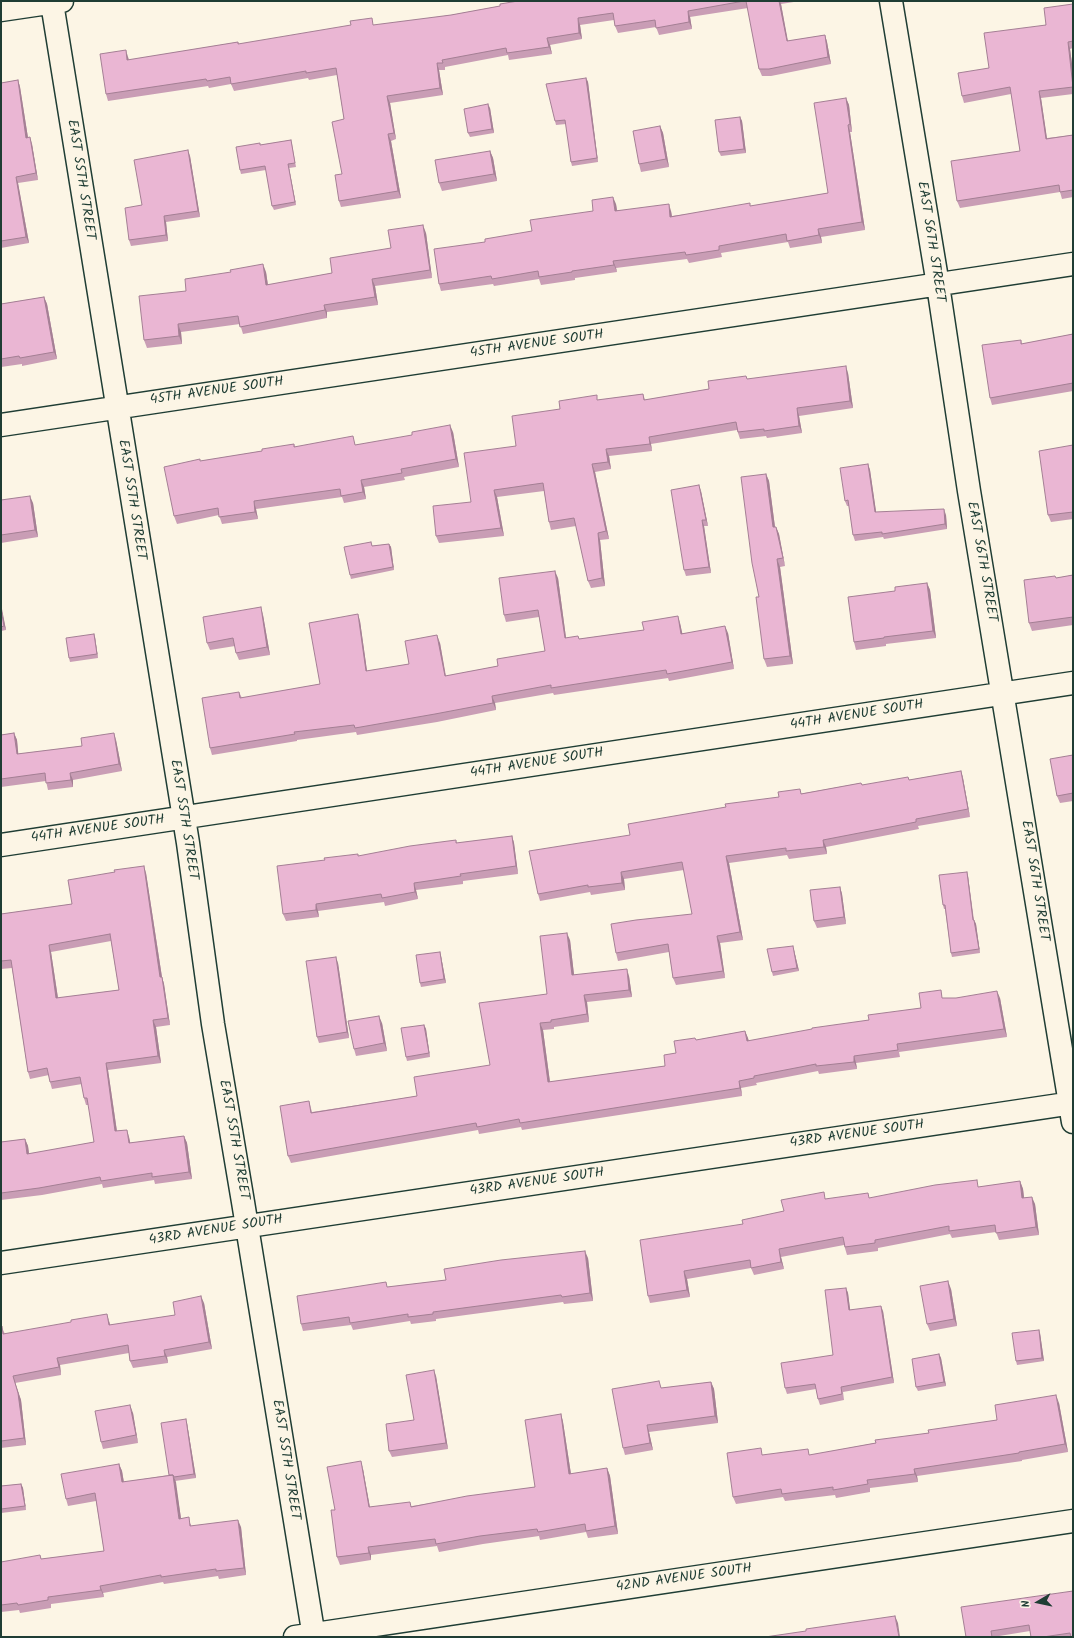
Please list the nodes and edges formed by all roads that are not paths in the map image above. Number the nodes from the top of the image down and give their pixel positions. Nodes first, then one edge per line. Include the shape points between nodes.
1 (891, 1) edge
2 (57, 2) edge
3 (1, 10) edge
4 (1073, 264) edge
5 (938, 285) junction
6 (117, 408) junction
7 (1, 425) edge
8 (1073, 684) edge
9 (1003, 694) junction
10 (183, 818) junction
11 (1, 844) edge
12 (1072, 1109) edge
13 (247, 1226) junction
14 (1, 1264) edge
15 (1073, 1521) edge
16 (307, 1636) edge

1 - 5 street, EAST 56TH STREET
2 - 3 street
2 - 6 street, EAST 55TH STREET
4 - 5 street, 45TH AVENUE SOUTH
5 - 6 street, 45TH AVENUE SOUTH
5 - 9 street, EAST 56TH STREET
6 - 7 street, 45TH AVENUE SOUTH
6 - 10 street, EAST 55TH STREET
8 - 9 street, 44TH AVENUE SOUTH
9 - 10 street, 44TH AVENUE SOUTH
9 - 12 street, EAST 56TH STREET
10 - 11 street, 44TH AVENUE SOUTH
10 - 13 street, EAST 55TH STREET via 213,1024
12 - 13 street, 43RD AVENUE SOUTH
13 - 14 street, 43RD AVENUE SOUTH
13 - 16 street, EAST 55TH STREET
15 - 16 street, 42ND AVENUE SOUTH

